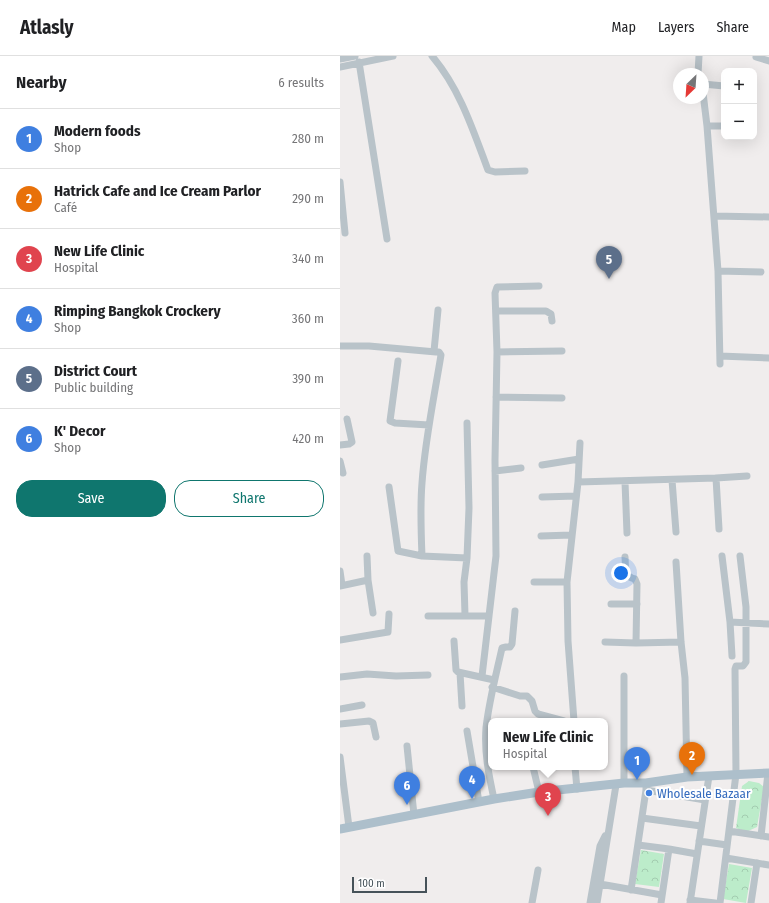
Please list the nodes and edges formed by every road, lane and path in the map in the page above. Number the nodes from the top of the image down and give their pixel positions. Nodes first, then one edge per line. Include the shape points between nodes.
1 (393, 56) edge
2 (432, 56) edge
3 (699, 56) edge
4 (756, 57) edge
5 (340, 59) edge
6 (357, 59) edge
7 (769, 61) edge
8 (340, 67) edge
9 (698, 68) edge
10 (709, 85) edge
11 (721, 86) edge
12 (704, 104) edge
13 (707, 126) junction
14 (721, 126) edge
15 (525, 171) dead end
16 (340, 182) edge
17 (714, 216) junction
18 (769, 217) edge
19 (345, 232) dead end
20 (387, 239) dead end
21 (718, 271) junction
22 (761, 272) dead end
23 (539, 286) dead end
24 (438, 310) dead end
25 (496, 311) junction
26 (552, 321) dead end
27 (340, 346) edge
28 (562, 351) dead end
29 (434, 352) junction
30 (497, 352) junction
31 (720, 356) junction
32 (769, 358) edge
33 (398, 361) dead end
34 (720, 364) dead end
35 (496, 397) junction
36 (562, 398) dead end
37 (347, 419) dead end
38 (467, 423) dead end
39 (429, 425) junction
40 (580, 443) dead end
41 (340, 446) edge
42 (579, 459) junction
43 (340, 461) edge
44 (542, 465) dead end
45 (521, 468) dead end
46 (495, 471) junction
47 (342, 473) dead end
48 (747, 476) dead end
49 (716, 478) junction
50 (672, 480) junction
51 (578, 482) junction
52 (625, 482) junction
53 (389, 487) dead end
54 (576, 496) junction
55 (542, 497) dead end
56 (719, 529) dead end
57 (676, 532) dead end
58 (627, 533) dead end
59 (571, 534) junction
60 (541, 536) dead end
61 (367, 556) dead end
62 (422, 556) junction
63 (722, 556) dead end
64 (740, 556) dead end
65 (625, 557) dead end
66 (467, 558) junction
67 (676, 562) dead end
68 (340, 571) edge
69 (368, 580) junction
70 (534, 582) dead end
71 (567, 582) junction
72 (341, 585) edge
73 (611, 604) dead end
74 (637, 604) junction
75 (516, 611) dead end
76 (373, 612) dead end
77 (389, 614) dead end
78 (465, 615) junction
79 (428, 616) dead end
80 (488, 616) junction
81 (730, 622) junction
82 (746, 624) junction
83 (769, 624) edge
84 (340, 640) edge
85 (454, 641) dead end
86 (605, 642) dead end
87 (681, 642) junction
88 (636, 643) junction
89 (732, 656) dead end
90 (460, 673) junction
91 (428, 675) dead end
92 (482, 676) junction
93 (624, 676) dead end
94 (340, 677) edge
95 (493, 683) junction
96 (362, 705) dead end
97 (462, 706) dead end
98 (340, 709) edge
99 (490, 718) edge
100 (553, 718) edge
101 (574, 718) edge
102 (340, 724) edge
103 (468, 731) dead end
104 (376, 737) dead end
105 (488, 744) edge
106 (407, 746) dead end
107 (340, 756) edge
108 (488, 770) edge
109 (488, 770) edge
110 (534, 770) edge
111 (575, 770) edge
112 (769, 773) edge
113 (736, 774) junction
114 (708, 776) junction
115 (687, 777) junction
116 (620, 784) junction
117 (646, 787) junction
118 (577, 789) junction
119 (539, 792) junction
120 (494, 799) junction
121 (705, 800) junction
122 (479, 802) junction
123 (414, 814) junction
124 (642, 818) junction
125 (609, 826) junction
126 (701, 826) junction
127 (345, 828) edge
128 (729, 831) junction
129 (761, 836) junction
130 (769, 837) edge
131 (699, 841) junction
132 (638, 845) junction
133 (728, 845) junction
134 (669, 850) junction
135 (697, 854) junction
136 (726, 858) junction
137 (757, 863) junction
138 (769, 865) edge
139 (538, 870) dead end
140 (600, 884) junction
141 (631, 890) junction
142 (662, 895) junction
143 (690, 901) edge
144 (532, 903) edge
145 (590, 903) edge
146 (597, 903) edge
147 (661, 903) edge
148 (715, 903) edge
149 (720, 903) edge
150 (751, 903) edge

1 - 6 street
2 - 15 street via 448,76 465,109 488,170
3 - 9 street
4 - 7 street
5 - 6 street
6 - 8 street
6 - 20 street
10 - 11 street
12 - 13 street
13 - 14 street
13 - 17 street
16 - 19 street
17 - 18 street
17 - 21 street
21 - 22 street
21 - 31 street
23 - 25 street via 497,287
24 - 29 street
25 - 26 street via 546,310 551,314
25 - 30 street
27 - 29 street
28 - 30 street
29 - 39 street via 441,355
30 - 35 street
31 - 32 street
31 - 34 street
33 - 39 street via 390,421 396,424
35 - 36 street
35 - 46 street
37 - 41 street via 352,442
38 - 66 street
39 - 62 street via 422,482
40 - 42 street
42 - 44 street
42 - 51 street
43 - 47 street
45 - 46 street
46 - 80 street via 496,556
48 - 49 street
49 - 50 street
49 - 56 street
50 - 52 street
50 - 57 street
51 - 52 street
51 - 54 street
52 - 58 street
53 - 62 street via 398,551
54 - 55 street
54 - 59 street
59 - 60 street
59 - 71 street
61 - 69 street
62 - 66 street
63 - 81 street
64 - 82 street
65 - 74 street via 626,574 636,580
66 - 78 street via 464,582
67 - 87 street
68 - 72 street
69 - 72 street
69 - 76 street
70 - 71 street
71 - 101 street
73 - 74 street
74 - 88 street
75 - 95 street via 512,646 502,648
77 - 84 street via 388,632
78 - 79 street
78 - 80 street
80 - 92 street
81 - 82 street
81 - 89 street
82 - 83 street
82 - 113 street via 746,662 735,669
85 - 90 street via 456,670
86 - 88 street
87 - 88 street
87 - 115 street via 685,678
90 - 92 street
90 - 97 street
91 - 94 street via 366,674
92 - 95 street
93 - 116 street
95 - 99 street
95 - 100 street via 520,696 527,696 532,701 534,711
96 - 98 street
102 - 104 street via 369,721 373,723
103 - 122 street
105 - 108 street
106 - 123 street
107 - 127 street
109 - 120 street
110 - 119 street
111 - 118 street
112 - 113 main road
112 - 129 street
113 - 114 main road
113 - 128 street
114 - 115 main road
114 - 121 street
115 - 117 main road
116 - 117 main road
116 - 118 main road
116 - 125 street
117 - 121 street
117 - 124 street
118 - 119 main road
119 - 120 main road
120 - 122 main road
121 - 126 street
122 - 123 main road
123 - 127 main road
124 - 126 street
124 - 132 street
125 - 140 street
125 - 145 street via 600,846
126 - 131 street
128 - 129 street
128 - 133 street
129 - 130 street
131 - 133 street
131 - 135 street
132 - 134 street
132 - 141 street
133 - 136 street
134 - 135 street
134 - 142 street
135 - 143 street
136 - 137 street
136 - 149 street
137 - 138 street
137 - 150 street
139 - 144 street
140 - 141 street
140 - 146 street
141 - 142 street
142 - 147 street
143 - 148 street

